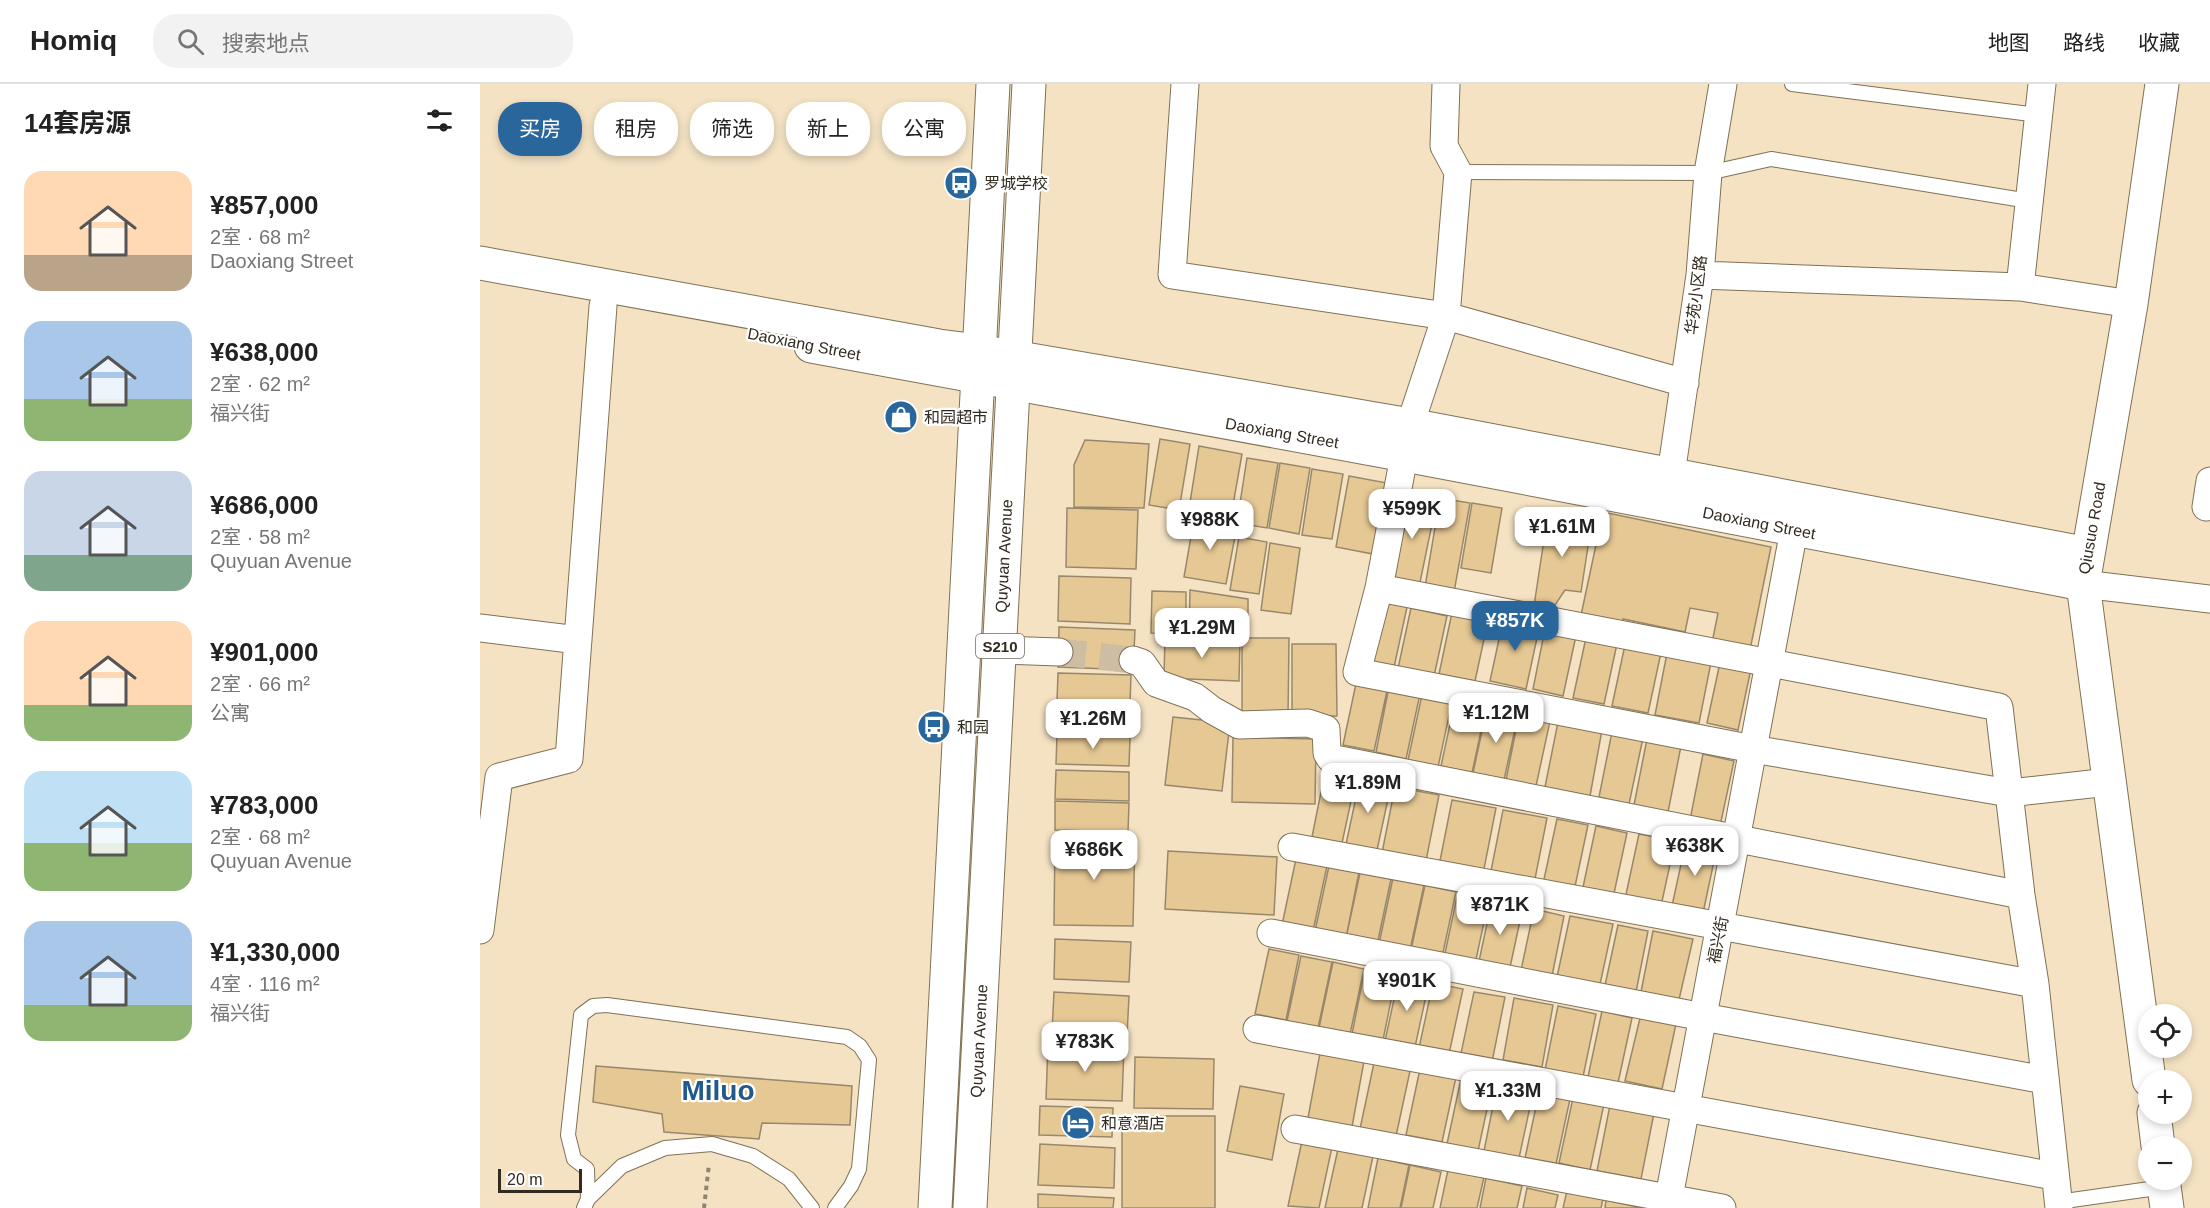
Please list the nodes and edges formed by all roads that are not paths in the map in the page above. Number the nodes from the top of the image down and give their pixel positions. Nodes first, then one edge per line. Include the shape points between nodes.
1 (993, 84) edge
2 (1029, 84) edge
3 (1185, 84) edge
4 (1446, 84) edge
5 (1722, 84) edge
6 (1792, 84) edge
7 (2042, 84) edge
8 (2162, 84) edge
9 (2038, 115) junction
10 (1458, 172) junction
11 (1708, 173) junction
12 (2029, 201) junction
13 (480, 263) edge
14 (1700, 275) junction
15 (480, 284) edge
16 (2020, 287) junction
17 (2131, 304) junction
18 (603, 306) junction
19 (1446, 316) junction
20 (977, 364) junction
21 (1014, 371) junction
22 (1685, 383) junction
23 (1408, 440) junction
24 (1668, 490) junction
25 (1794, 530) junction
26 (2085, 569) junction
27 (1379, 588) junction
28 (2210, 599) edge
29 (480, 628) edge
30 (578, 640) junction
31 (999, 650) junction
32 (1059, 652) tunnel mouth
33 (1133, 660) tunnel mouth
34 (1769, 664) junction
35 (1753, 749) junction
36 (2109, 782) junction
37 (2009, 793) junction
38 (1737, 839) junction
39 (1292, 847) dead end
40 (2021, 895) junction
41 (1720, 927) junction
42 (480, 930) edge
43 (1271, 933) dead end
44 (2035, 984) junction
45 (1704, 1017) junction
46 (1257, 1029) dead end
47 (2148, 1070) edge
48 (2045, 1080) junction
49 (1686, 1108) junction
50 (1294, 1129) dead end
51 (2164, 1191) edge
52 (2057, 1195) edge
53 (586, 1203) edge
54 (1668, 1203) edge
55 (812, 1208) edge
56 (835, 1208) edge
57 (935, 1208) edge
58 (970, 1208) edge
59 (1722, 1208) edge

1 - 20 street, S210
2 - 21 street, Quyuan Avenue / S210
3 - 19 street via 1172,275
4 - 10 street via 1444,146
5 - 11 street, 华苑小区路
6 - 9 lane
7 - 9 street
8 - 17 street, Qiusuo Road
9 - 12 street
10 - 11 lane
10 - 19 street
11 - 12 lane via 1771,159
11 - 14 street, 华苑小区路
12 - 16 street
13 - 20 street via 939,346
14 - 16 street
14 - 22 street, 华苑小区路
15 - 18 street, Daoxiang Street
16 - 17 street
17 - 26 street, Qiusuo Road
18 - 20 street, Daoxiang Street
18 - 30 street
19 - 22 street
19 - 23 street
20 - 21 street, Daoxiang Street
20 - 57 street, S210
21 - 23 street, Daoxiang Street
21 - 31 street, Quyuan Avenue / S210
22 - 24 street, 华苑小区路
23 - 24 street, Daoxiang Street
23 - 27 street
24 - 25 street, Daoxiang Street
24 - 26 street
25 - 26 street, Daoxiang Street
25 - 34 street, 福兴街
26 - 28 street
26 - 36 street, Qiusuo Road
27 - 34 street
27 - 35 street via 1357,672
29 - 30 street
30 - 42 street via 569,759 499,777
31 - 32 street
31 - 58 street, Quyuan Avenue / S210
33 - 38 street via 1143,663 1156,683 1196,697 1239,725 1308,723 1326,729 1330,758
34 - 35 street, 福兴街
34 - 37 street via 1999,707
35 - 37 street
35 - 38 street, 福兴街
36 - 37 street
36 - 47 street, Qiusuo Road
37 - 40 street
38 - 40 street
38 - 41 street, 福兴街
39 - 41 street
40 - 44 street
41 - 44 street
41 - 45 street, 福兴街
43 - 45 street
44 - 48 street
45 - 48 street
45 - 49 street, 福兴街
46 - 49 street
48 - 52 street
49 - 52 street
49 - 54 street, 福兴街
50 - 54 street
51 - 52 lane
53 - 55 lane via 622,1166 665,1148 712,1144 753,1156 789,1179
53 - 56 lane via 587,1169 574,1159 568,1135 581,1015 592,1006 607,1005 847,1037 860,1046 869,1059 859,1169
54 - 59 street

